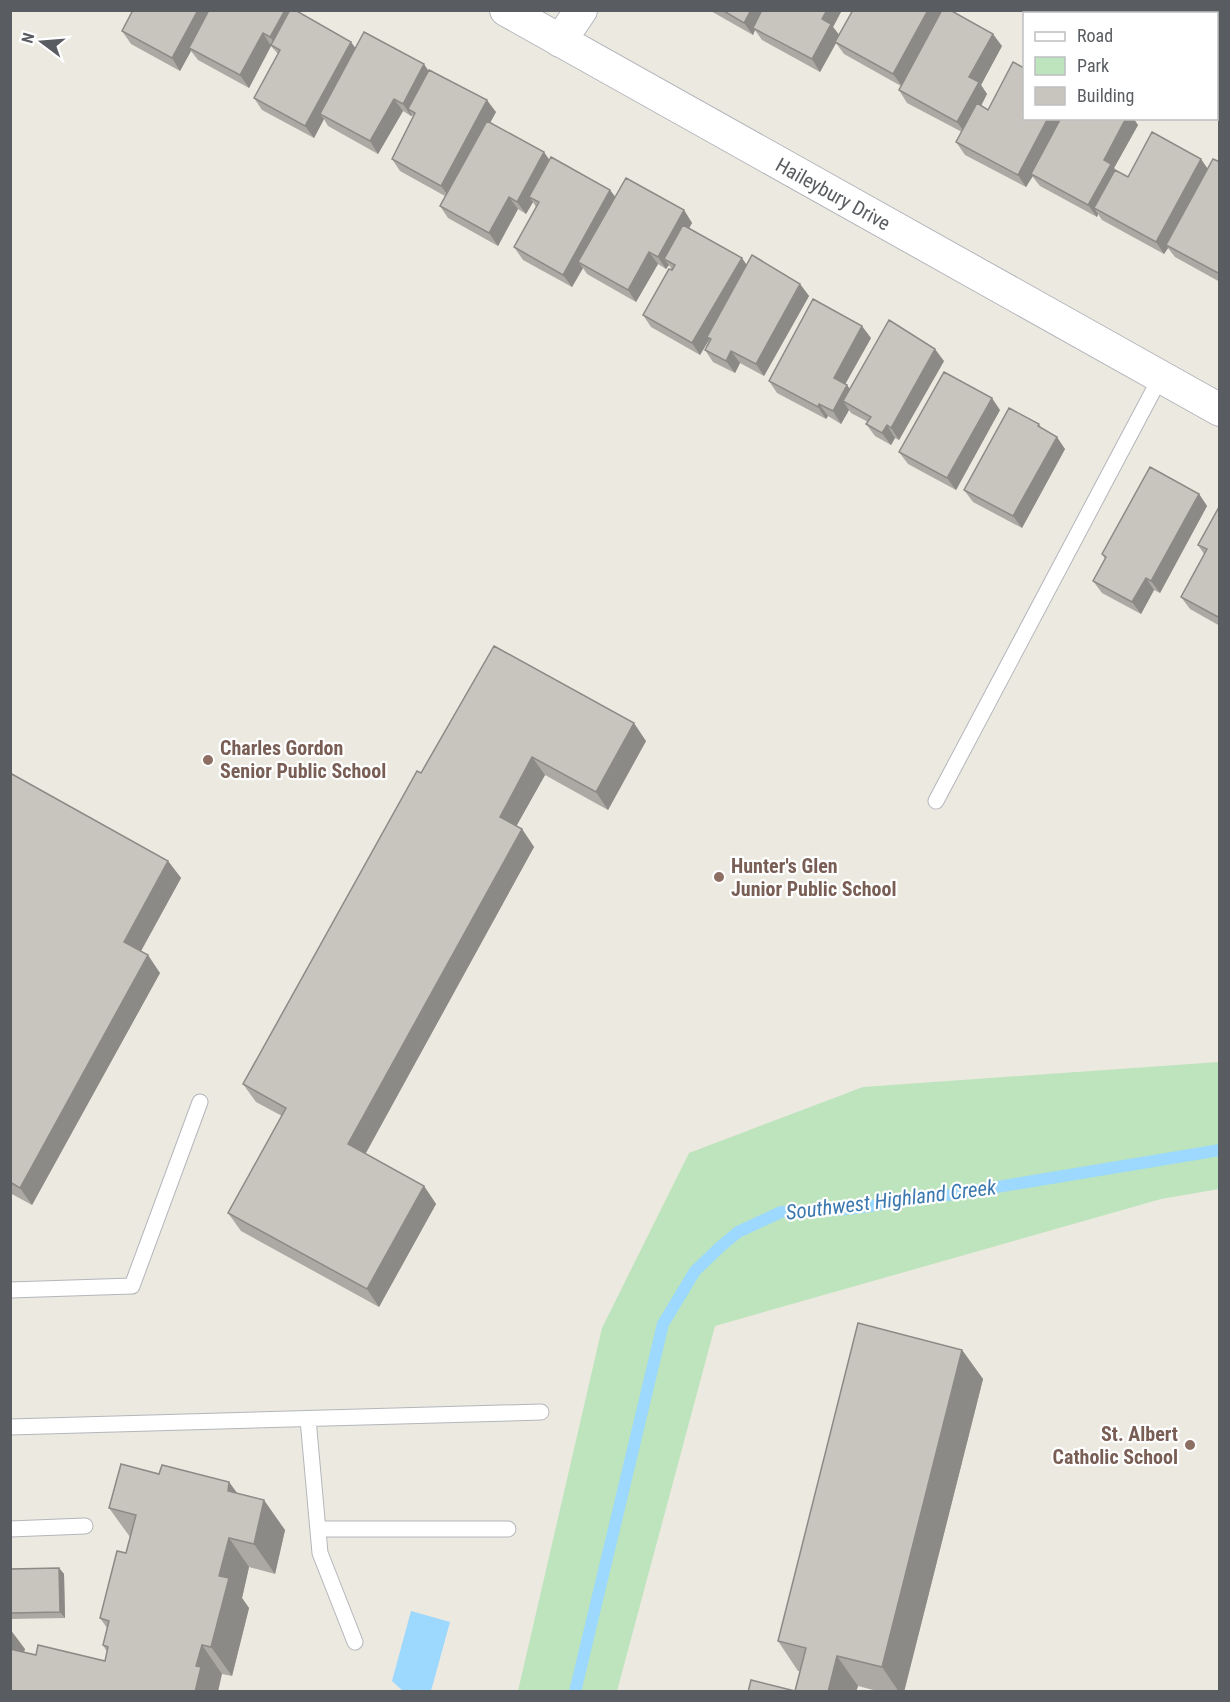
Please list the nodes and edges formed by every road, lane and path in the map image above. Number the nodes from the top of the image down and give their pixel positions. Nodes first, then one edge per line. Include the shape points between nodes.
1 (506, 10) edge
2 (581, 10) edge
3 (560, 41) junction
4 (1160, 378) junction
5 (1220, 410) edge
6 (936, 801) dead end
7 (200, 1102) dead end
8 (10, 1290) edge
9 (541, 1412) dead end
10 (308, 1419) junction
11 (10, 1427) edge
12 (85, 1526) dead end
13 (10, 1529) edge
14 (318, 1529) junction
15 (508, 1529) dead end
16 (355, 1642) dead end

1 - 3 street, Haileybury Drive
2 - 3 street
3 - 4 street, Haileybury Drive
4 - 5 street, Haileybury Drive
4 - 6 lane
7 - 8 lane via 132,1286
9 - 10 lane
10 - 11 lane
10 - 14 lane
12 - 13 lane
14 - 15 lane
14 - 16 lane via 320,1553

